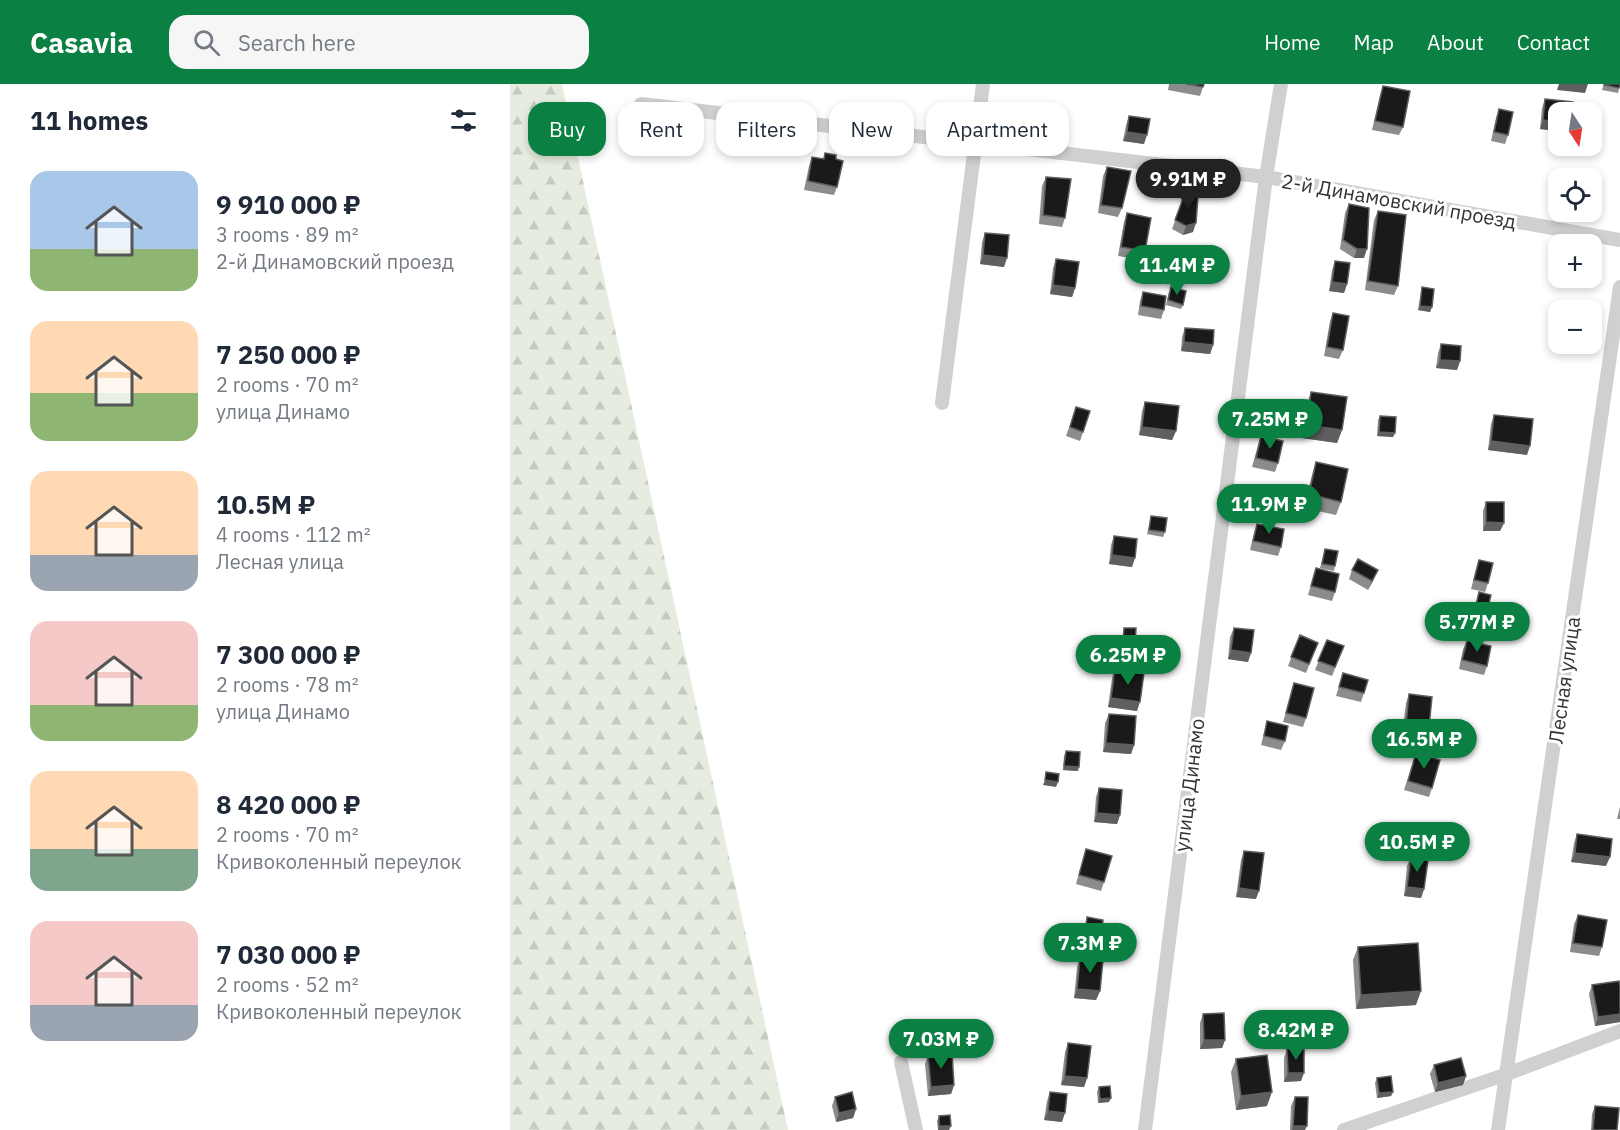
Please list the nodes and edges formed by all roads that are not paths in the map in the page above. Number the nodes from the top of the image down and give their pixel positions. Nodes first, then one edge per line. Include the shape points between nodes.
1 (983, 84) edge
2 (1281, 84) edge
3 (981, 102) edge
4 (704, 111) edge
5 (926, 137) edge
6 (1069, 154) edge
7 (974, 156) edge
8 (1266, 177) junction
9 (1620, 240) edge
10 (1620, 287) edge
11 (942, 404) dead end
12 (1620, 1031) edge
13 (901, 1062) dead end
14 (1507, 1074) junction
15 (916, 1130) edge
16 (1145, 1130) edge
17 (1344, 1130) edge
18 (1498, 1130) edge

1 - 3 street
2 - 8 street, улица Динамо
4 - 5 street, 2-й Динамовский проезд
6 - 8 street, 2-й Динамовский проезд
7 - 11 street
8 - 9 street, 2-й Динамовский проезд
8 - 16 street, улица Динамо
10 - 14 street, Лесная улица
12 - 14 street
13 - 15 street
14 - 17 street
14 - 18 street, Лесная улица

